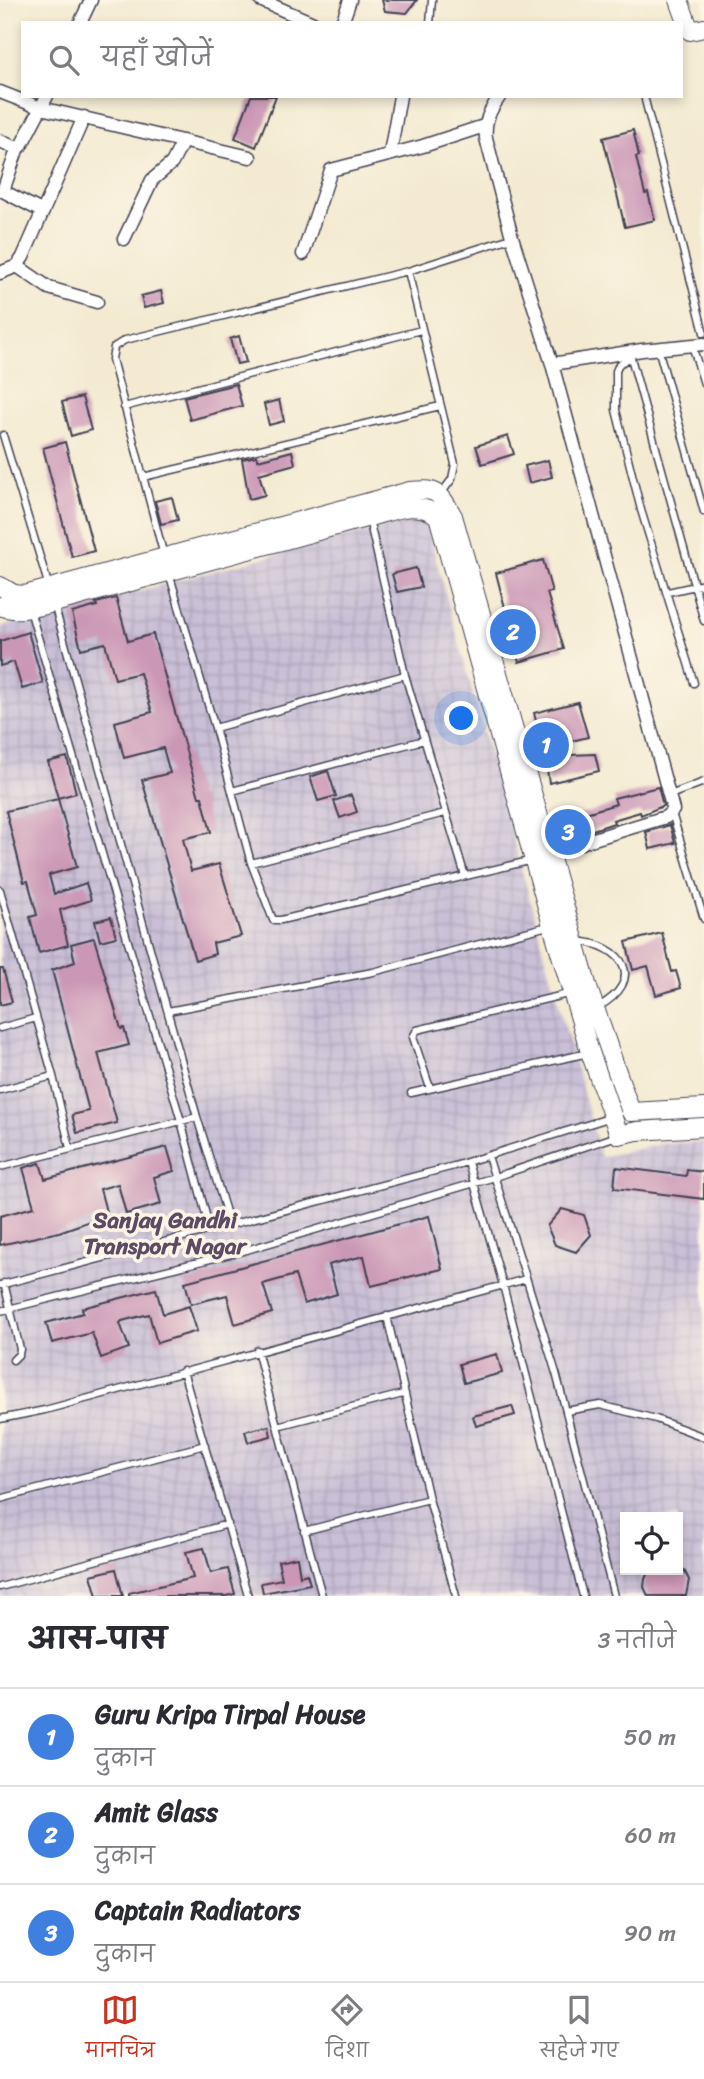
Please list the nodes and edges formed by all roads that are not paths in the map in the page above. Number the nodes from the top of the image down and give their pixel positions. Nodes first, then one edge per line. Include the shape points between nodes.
1 (91, 0) edge
2 (260, 0) edge
3 (350, 0) edge
4 (432, 0) edge
5 (679, 0) edge
6 (81, 21) edge
7 (308, 21) edge
8 (343, 21) edge
9 (430, 21) edge
10 (692, 31) edge
11 (0, 92) edge
12 (21, 97) edge
13 (26, 98) edge
14 (400, 98) edge
15 (498, 98) edge
16 (645, 100) dead end
17 (44, 102) edge
18 (84, 117) junction
19 (484, 126) junction
20 (0, 141) edge
21 (183, 141) junction
22 (18, 148) junction
23 (390, 154) junction
24 (250, 157) dead end
25 (43, 212) junction
26 (512, 237) junction
27 (124, 239) dead end
28 (303, 254) dead end
29 (17, 266) junction
30 (408, 271) junction
31 (0, 274) edge
32 (97, 302) dead end
33 (421, 330) junction
34 (704, 333) edge
35 (698, 345) edge
36 (658, 348) junction
37 (631, 354) junction
38 (552, 364) junction
39 (704, 384) edge
40 (440, 406) junction
41 (124, 407) junction
42 (2, 435) dead end
43 (143, 477) junction
44 (441, 495) junction
45 (427, 507) junction
46 (704, 512) edge
47 (369, 517) junction
48 (166, 564) junction
49 (704, 584) edge
50 (694, 586) junction
51 (0, 592) edge
52 (668, 592) junction
53 (52, 595) junction
54 (27, 601) junction
55 (704, 621) edge
56 (405, 675) junction
57 (694, 683) dead end
58 (215, 728) junction
59 (424, 740) junction
60 (704, 782) edge
61 (232, 791) junction
62 (670, 795) junction
63 (444, 813) junction
64 (672, 813) junction
65 (542, 855) junction
66 (251, 863) junction
67 (465, 876) junction
68 (0, 890) edge
69 (704, 919) edge
70 (560, 923) junction
71 (574, 941) junction
72 (580, 991) junction
73 (594, 1009) junction
74 (168, 1011) junction
75 (36, 1018) junction
76 (0, 1028) edge
77 (590, 1052) junction
78 (52, 1076) junction
79 (430, 1088) junction
80 (0, 1090) edge
81 (411, 1093) dead end
82 (704, 1108) edge
83 (631, 1112) junction
84 (197, 1117) junction
85 (613, 1117) junction
86 (181, 1121) junction
87 (704, 1127) edge
88 (637, 1131) junction
89 (619, 1135) junction
90 (70, 1147) junction
91 (488, 1156) junction
92 (468, 1162) junction
93 (0, 1167) edge
94 (495, 1177) junction
95 (474, 1183) junction
96 (230, 1225) junction
97 (210, 1230) junction
98 (526, 1279) junction
99 (2, 1284) edge
100 (503, 1285) junction
101 (10, 1308) junction
102 (0, 1311) edge
103 (387, 1316) junction
104 (257, 1350) junction
105 (13, 1360) dead end
106 (183, 1371) junction
107 (403, 1394) junction
108 (566, 1411) junction
109 (0, 1419) edge
110 (277, 1426) junction
111 (704, 1437) edge
112 (205, 1445) junction
113 (0, 1499) edge
114 (429, 1499) junction
115 (228, 1524) junction
116 (304, 1531) junction
117 (0, 1587) edge
118 (248, 1596) edge
119 (322, 1596) edge
120 (456, 1596) edge
121 (583, 1596) edge
122 (614, 1596) edge

1 - 6 street
2 - 7 street
3 - 8 street
4 - 9 lane
5 - 10 main road
11 - 12 street
13 - 17 street
14 - 23 street
15 - 19 street
16 - 34 lane
17 - 18 street
17 - 22 street
18 - 21 street
18 - 25 street
19 - 23 street
19 - 26 street
20 - 22 street
21 - 24 street
21 - 27 street via 172,163 152,180
22 - 25 street via 3,191
23 - 28 street via 331,170
25 - 29 street
26 - 30 lane
26 - 38 street
29 - 31 street
29 - 32 street via 49,288
30 - 33 lane
30 - 41 lane via 125,340 112,352
33 - 40 lane
33 - 41 lane
35 - 36 street
35 - 39 lane
36 - 37 street
36 - 46 lane
37 - 38 street
37 - 50 lane
37 - 52 lane via 616,371 616,410
38 - 62 street
40 - 43 lane
40 - 44 lane via 455,464
41 - 43 lane
42 - 53 lane
43 - 48 lane
44 - 45 lane
44 - 48 main road via 430,489 410,491
44 - 65 main road via 453,516
45 - 47 main road
45 - 65 main road via 438,516
47 - 48 main road
47 - 56 lane
48 - 53 main road
48 - 58 lane
49 - 50 lane
50 - 52 lane
50 - 55 lane
51 - 54 main road via 7,609
52 - 57 lane
53 - 54 main road
53 - 74 lane
54 - 86 lane
56 - 58 lane
56 - 59 lane
58 - 61 lane
59 - 61 lane
59 - 63 lane
60 - 62 lane
61 - 66 lane
62 - 64 street
63 - 66 lane
63 - 67 lane
64 - 65 street
64 - 69 lane
65 - 67 lane
65 - 70 main road
66 - 67 lane via 269,916 276,921
68 - 75 lane
70 - 71 main road
70 - 72 main road
70 - 74 lane via 373,972
71 - 72 main road
71 - 73 lane via 610,948 625,975 611,1000
72 - 73 main road
72 - 77 main road
72 - 79 lane via 417,1030 413,1037
73 - 83 main road
74 - 84 lane
75 - 76 lane
75 - 78 lane
77 - 79 lane
77 - 85 main road
78 - 80 lane
78 - 90 lane
79 - 81 lane
82 - 83 main road
83 - 85 main road
83 - 88 main road
84 - 86 lane
84 - 96 lane
85 - 89 main road
85 - 91 lane
86 - 90 lane
86 - 97 lane
87 - 88 main road
88 - 89 main road
89 - 94 lane
90 - 93 lane
91 - 92 lane
91 - 94 lane
92 - 95 lane
92 - 96 lane
94 - 95 lane
94 - 98 lane
95 - 100 lane
95 - 101 lane via 243,1251
96 - 97 lane
97 - 99 lane
98 - 100 lane
98 - 108 lane
99 - 101 lane
100 - 103 lane
100 - 121 lane
101 - 102 lane
101 - 105 lane via 20,1349
103 - 104 lane
103 - 107 lane
104 - 106 lane
104 - 110 lane
106 - 109 lane
106 - 112 lane
107 - 110 lane
107 - 114 lane
108 - 111 lane via 600,1405
108 - 122 lane
110 - 116 lane
112 - 113 lane
112 - 115 lane
114 - 116 lane
114 - 120 lane
115 - 117 lane
115 - 118 lane
116 - 119 lane

